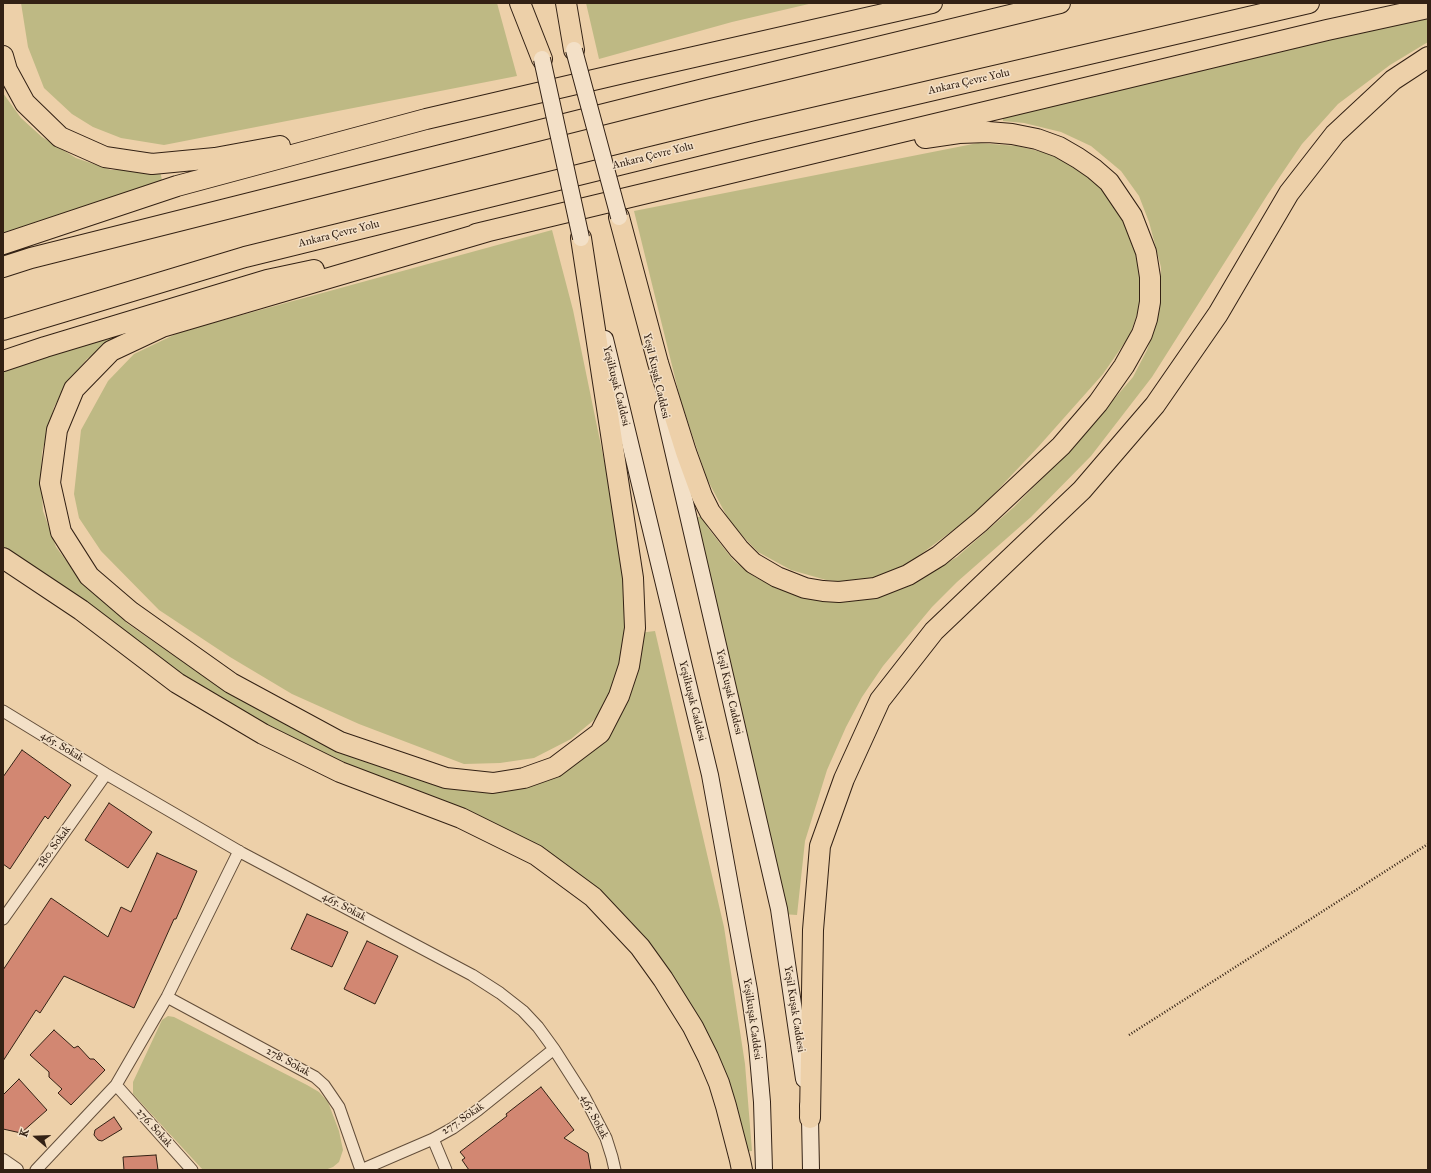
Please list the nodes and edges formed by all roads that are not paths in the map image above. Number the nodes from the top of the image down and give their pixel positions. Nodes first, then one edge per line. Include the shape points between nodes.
1 (520, 3) edge
2 (529, 3) edge
3 (565, 3) edge
4 (874, 3) edge
5 (932, 3) edge
6 (1060, 3) edge
7 (1309, 3) edge
8 (1428, 8) edge
9 (574, 50) joint
10 (3, 56) edge
11 (1428, 56) edge
12 (542, 59) junction
13 (632, 71) junction
14 (426, 119) junction
15 (740, 171) junction
16 (620, 217) junction
17 (489, 231) junction
18 (581, 238) junction
19 (3, 244) edge
20 (3, 267) edge
21 (3, 330) edge
22 (3, 361) edge
23 (3, 558) edge
24 (3, 711) edge
25 (106, 774) junction
26 (239, 851) junction
27 (3, 920) edge
28 (167, 997) junction
29 (554, 1049) junction
30 (116, 1085) junction
31 (810, 1118) junction
32 (433, 1139) junction
33 (3, 1161) edge
34 (16, 1170) edge
35 (36, 1170) edge
36 (192, 1170) edge
37 (361, 1170) edge
38 (446, 1170) edge
39 (615, 1170) edge
40 (742, 1170) edge
41 (764, 1170) edge
42 (811, 1170) edge

1 - 12 highway
2 - 12 main road, Yeşilkuşak Caddesi
3 - 9 highway
4 - 13 highway
5 - 13 highway
6 - 20 highway via 696,91 30,258
7 - 21 highway, Ankara Çevre Yolu via 757,131 245,257
8 - 15 highway
9 - 16 main road, Yeşil Kuşak Caddesi, bridge
10 - 14 highway via 7,70 25,103 60,137 104,157 152,164 215,158
11 - 31 highway via 1393,80 1335,134 1290,193 1218,314 1155,405 1082,490 934,631 880,700 844,779 820,846 813,930
12 - 18 main road, Yeşilkuşak Caddesi, bridge
13 - 14 highway
14 - 19 highway via 177,186
15 - 16 highway via 959,133 1012,134 1058,147 1094,169 1109,182 1132,216 1141,237 1150,277 1147,319 1135,348 1115,380 1061,446 980,522 934,560 893,582 856,591 834,592 805,588 768,573 753,563 710,512 686,452 658,363
15 - 17 highway
16 - 31 main road, Yeşil Kuşak Caddesi via 779,909
17 - 18 highway via 162,327 111,351 74,389 57,430 50,483 61,532 89,576 131,612 231,683 340,742 446,778 493,783 524,778 556,767 600,733 619,696 629,666 635,628 633,578
17 - 22 highway via 267,280
18 - 41 main road, Yeşilkuşak Caddesi via 710,775 749,990 762,1102
23 - 40 highway via 81,610 177,683 263,734 340,772 461,818 536,855 593,897 640,947 664,979 693,1027 719,1083
24 - 25 street, 465. Sokak
25 - 26 street, 465. Sokak
25 - 27 street, 280. Sokak
26 - 28 street
26 - 29 street, 465. Sokak via 472,975 523,1011
28 - 30 street
28 - 37 street, 278. Sokak via 315,1077 324,1085 339,1107
29 - 32 street, 277. Sokak via 478,1110
29 - 39 street, 465. Sokak via 584,1096 606,1138
30 - 35 street
30 - 36 street, 276. Sokak
31 - 42 main road, Yeşil Kuşak Caddesi
32 - 37 street, 277. Sokak
32 - 38 street
33 - 34 street

